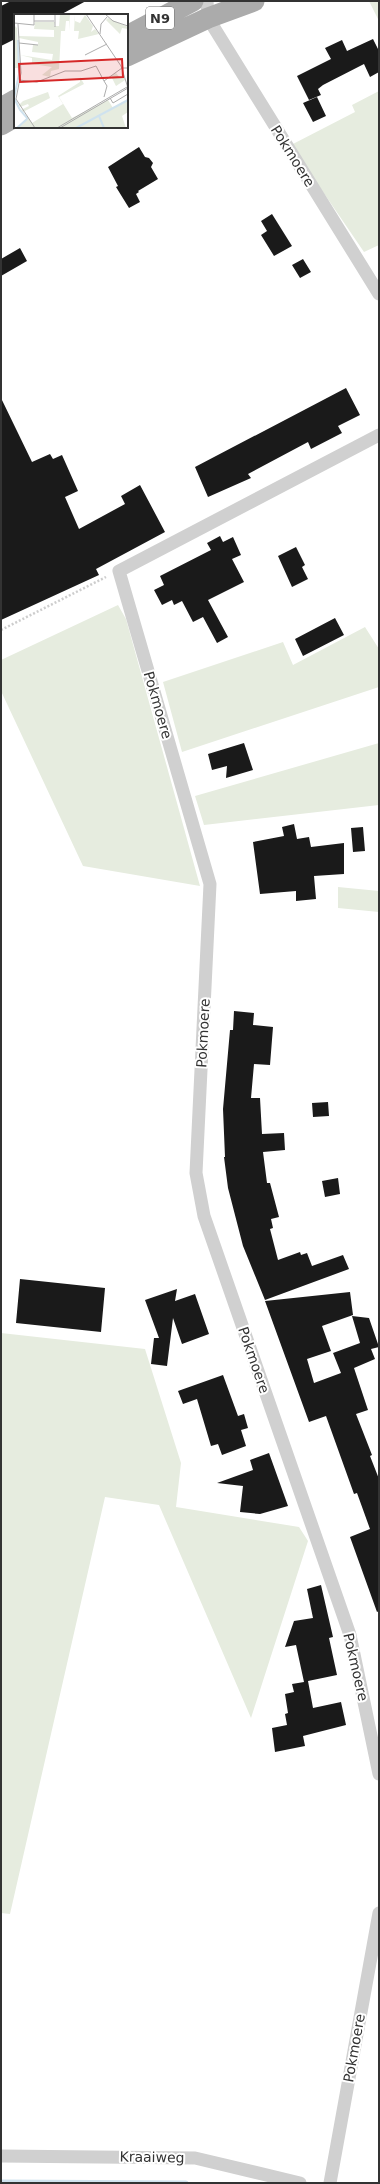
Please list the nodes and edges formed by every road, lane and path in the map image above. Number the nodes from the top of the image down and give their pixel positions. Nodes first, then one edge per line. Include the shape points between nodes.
1 (193, 1) edge
2 (254, 1) edge
3 (207, 10) edge
4 (128, 35) edge
5 (128, 55) edge
6 (14, 101) edge
7 (1, 108) edge
8 (14, 118) edge
9 (1, 125) edge
10 (379, 294) edge
11 (379, 435) edge
12 (119, 571) junction
13 (1, 630) edge
14 (379, 1774) edge
15 (379, 1912) edge
16 (1, 2156) edge
17 (300, 2183) edge
18 (330, 2183) edge

1 - 4 main road, N9
2 - 3 main road, N9
3 - 5 main road, N9
3 - 10 street, Pokmoere
6 - 7 main road
8 - 9 main road
11 - 12 street
12 - 13 path
12 - 14 street, Pokmoere via 210,884 196,1174 204,1216 350,1635
15 - 18 street, Pokmoere
16 - 17 street, Kraaiweg via 195,2158

